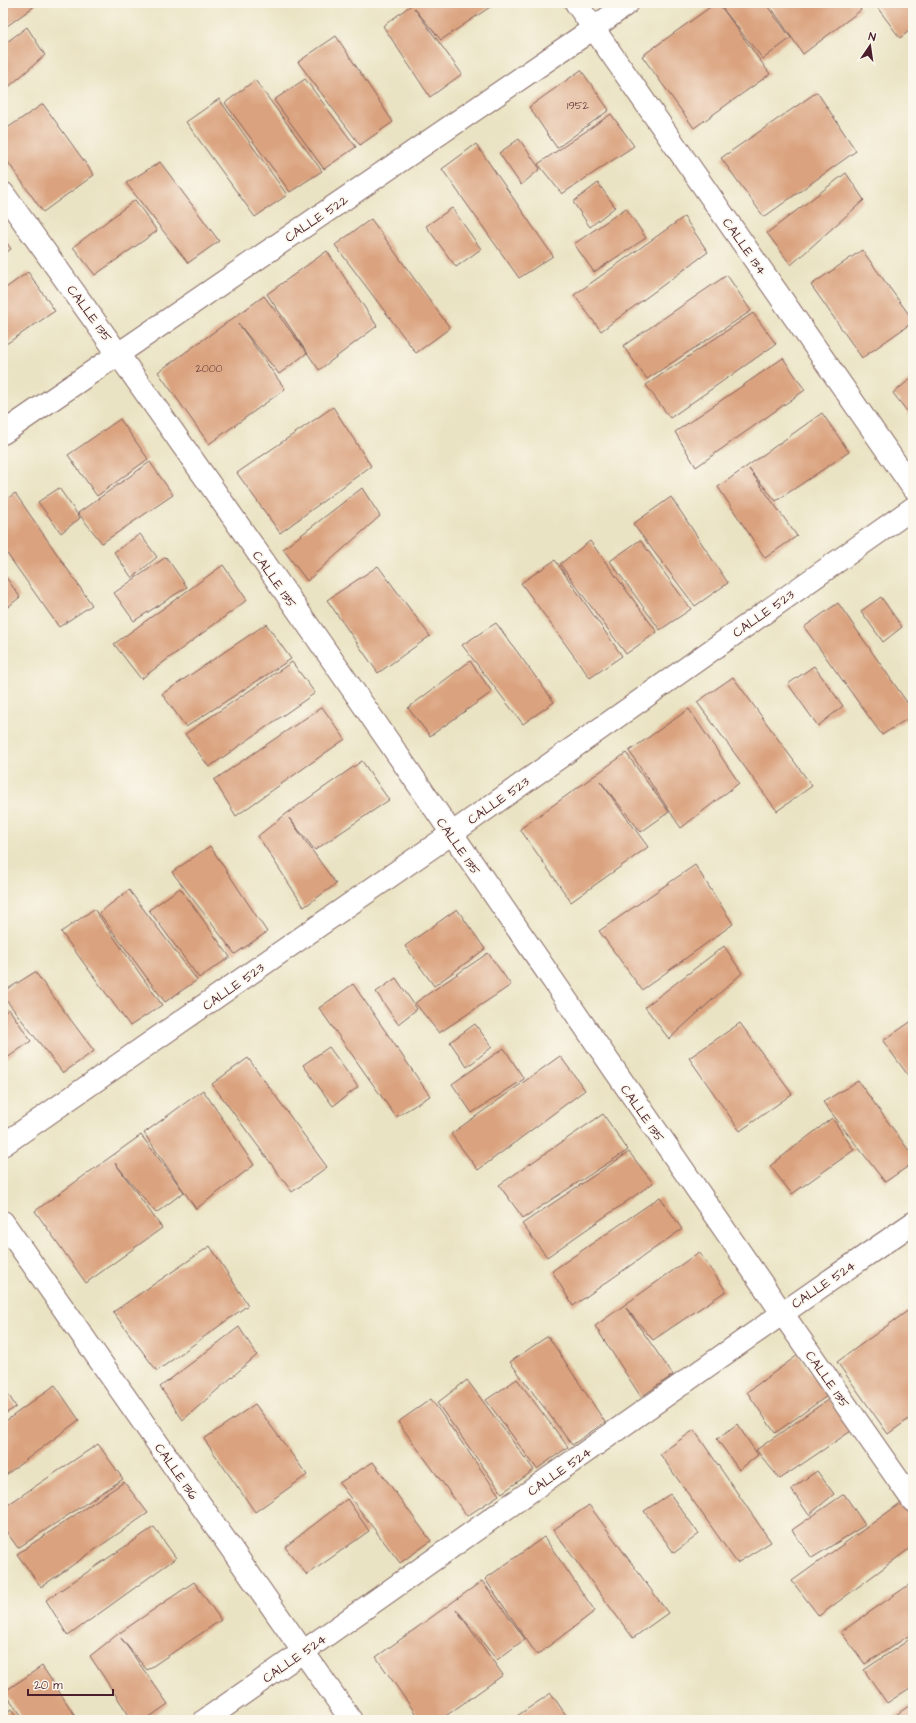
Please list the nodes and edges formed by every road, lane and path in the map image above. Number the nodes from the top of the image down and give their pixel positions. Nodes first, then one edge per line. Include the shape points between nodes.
1 (576, 3) edge
2 (628, 3) edge
3 (594, 28) junction
4 (3, 193) edge
5 (118, 353) junction
6 (3, 433) edge
7 (913, 488) edge
8 (913, 508) edge
9 (451, 834) junction
10 (3, 1145) edge
11 (3, 1222) edge
12 (913, 1223) edge
13 (781, 1313) junction
14 (913, 1501) edge
15 (303, 1652) junction
16 (205, 1720) edge
17 (352, 1720) edge

1 - 3 street, CALLE 134
2 - 3 street, CALLE 522
3 - 5 street, CALLE 522
3 - 7 street, CALLE 134
4 - 5 street, CALLE 135
5 - 6 street, CALLE 522
5 - 9 street, CALLE 135
8 - 9 street, CALLE 523
9 - 10 street, CALLE 523
9 - 13 street, CALLE 135
11 - 15 street, CALLE 136
12 - 13 street, CALLE 524
13 - 14 street, CALLE 135
13 - 15 street, CALLE 524
15 - 16 street, CALLE 524
15 - 17 street, CALLE 136

